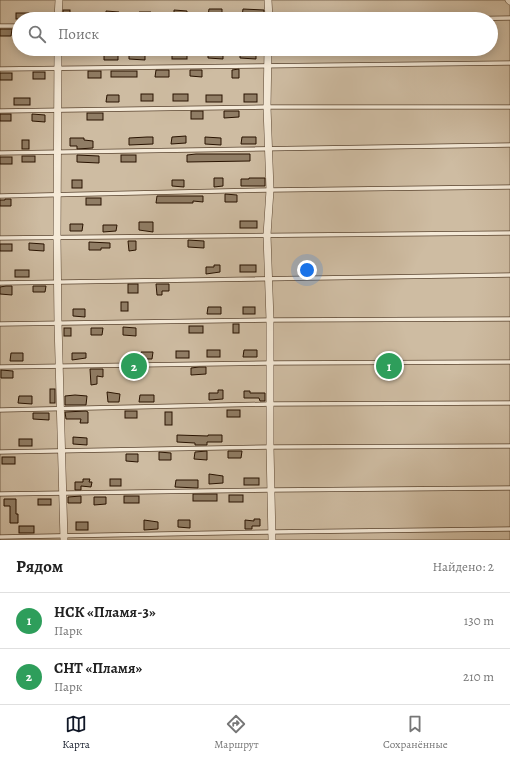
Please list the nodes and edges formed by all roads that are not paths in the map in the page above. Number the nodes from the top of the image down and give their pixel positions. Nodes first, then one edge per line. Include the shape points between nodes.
1 (59, 0) edge
2 (268, 0) edge
3 (58, 12) edge
4 (269, 12) edge
5 (498, 18) edge
6 (510, 18) edge
7 (0, 26) edge
8 (12, 26) edge
9 (58, 56) edge
10 (268, 56) edge
11 (510, 63) edge
12 (267, 65) junction
13 (58, 68) junction
14 (0, 69) edge
15 (267, 107) junction
16 (510, 107) edge
17 (58, 109) junction
18 (0, 111) edge
19 (510, 145) edge
20 (269, 148) junction
21 (58, 152) junction
22 (0, 153) edge
23 (510, 187) edge
24 (270, 190) junction
25 (58, 195) junction
26 (0, 196) edge
27 (510, 233) edge
28 (267, 235) junction
29 (57, 237) junction
30 (0, 238) edge
31 (510, 275) edge
32 (268, 278) junction
33 (57, 282) junction
34 (0, 283) edge
35 (510, 319) edge
36 (270, 320) junction
37 (58, 323) junction
38 (0, 324) edge
39 (510, 362) edge
40 (271, 363) junction
41 (59, 366) junction
42 (0, 367) edge
43 (510, 403) edge
44 (271, 404) junction
45 (61, 409) junction
46 (0, 410) edge
47 (510, 446) edge
48 (270, 447) junction
49 (61, 450) junction
50 (0, 452) edge
51 (510, 488) edge
52 (271, 490) junction
53 (0, 494) edge
54 (62, 494) junction
55 (510, 529) edge
56 (271, 532) junction
57 (0, 537) edge
58 (64, 538) edge
59 (272, 540) edge

1 - 3 street
2 - 4 street
5 - 6 lane
7 - 8 lane
9 - 13 street
10 - 12 street
11 - 12 lane
12 - 13 lane
12 - 15 street
13 - 14 lane
13 - 17 street
15 - 16 lane
15 - 17 lane
15 - 20 street
17 - 18 lane
17 - 21 street
19 - 20 lane
20 - 21 lane
20 - 24 street
21 - 22 lane
21 - 25 street
23 - 24 lane
24 - 25 lane
24 - 28 street
25 - 26 lane
25 - 29 street
27 - 28 lane
28 - 29 lane
28 - 32 street
29 - 30 lane
29 - 33 street
31 - 32 lane
32 - 33 lane
32 - 36 street
33 - 34 lane
33 - 37 street
35 - 36 lane
36 - 37 lane
36 - 40 street
37 - 38 lane
37 - 41 street
39 - 40 lane
40 - 41 lane
40 - 44 street
41 - 42 lane
41 - 45 street
43 - 44 lane
44 - 45 lane
44 - 48 street
45 - 46 lane
45 - 49 street
47 - 48 lane
48 - 49 lane
48 - 52 street
49 - 50 lane
49 - 54 street
51 - 52 lane
52 - 54 lane
52 - 56 street
53 - 54 lane
54 - 58 street
55 - 56 lane
56 - 58 lane
56 - 59 street
57 - 58 lane

